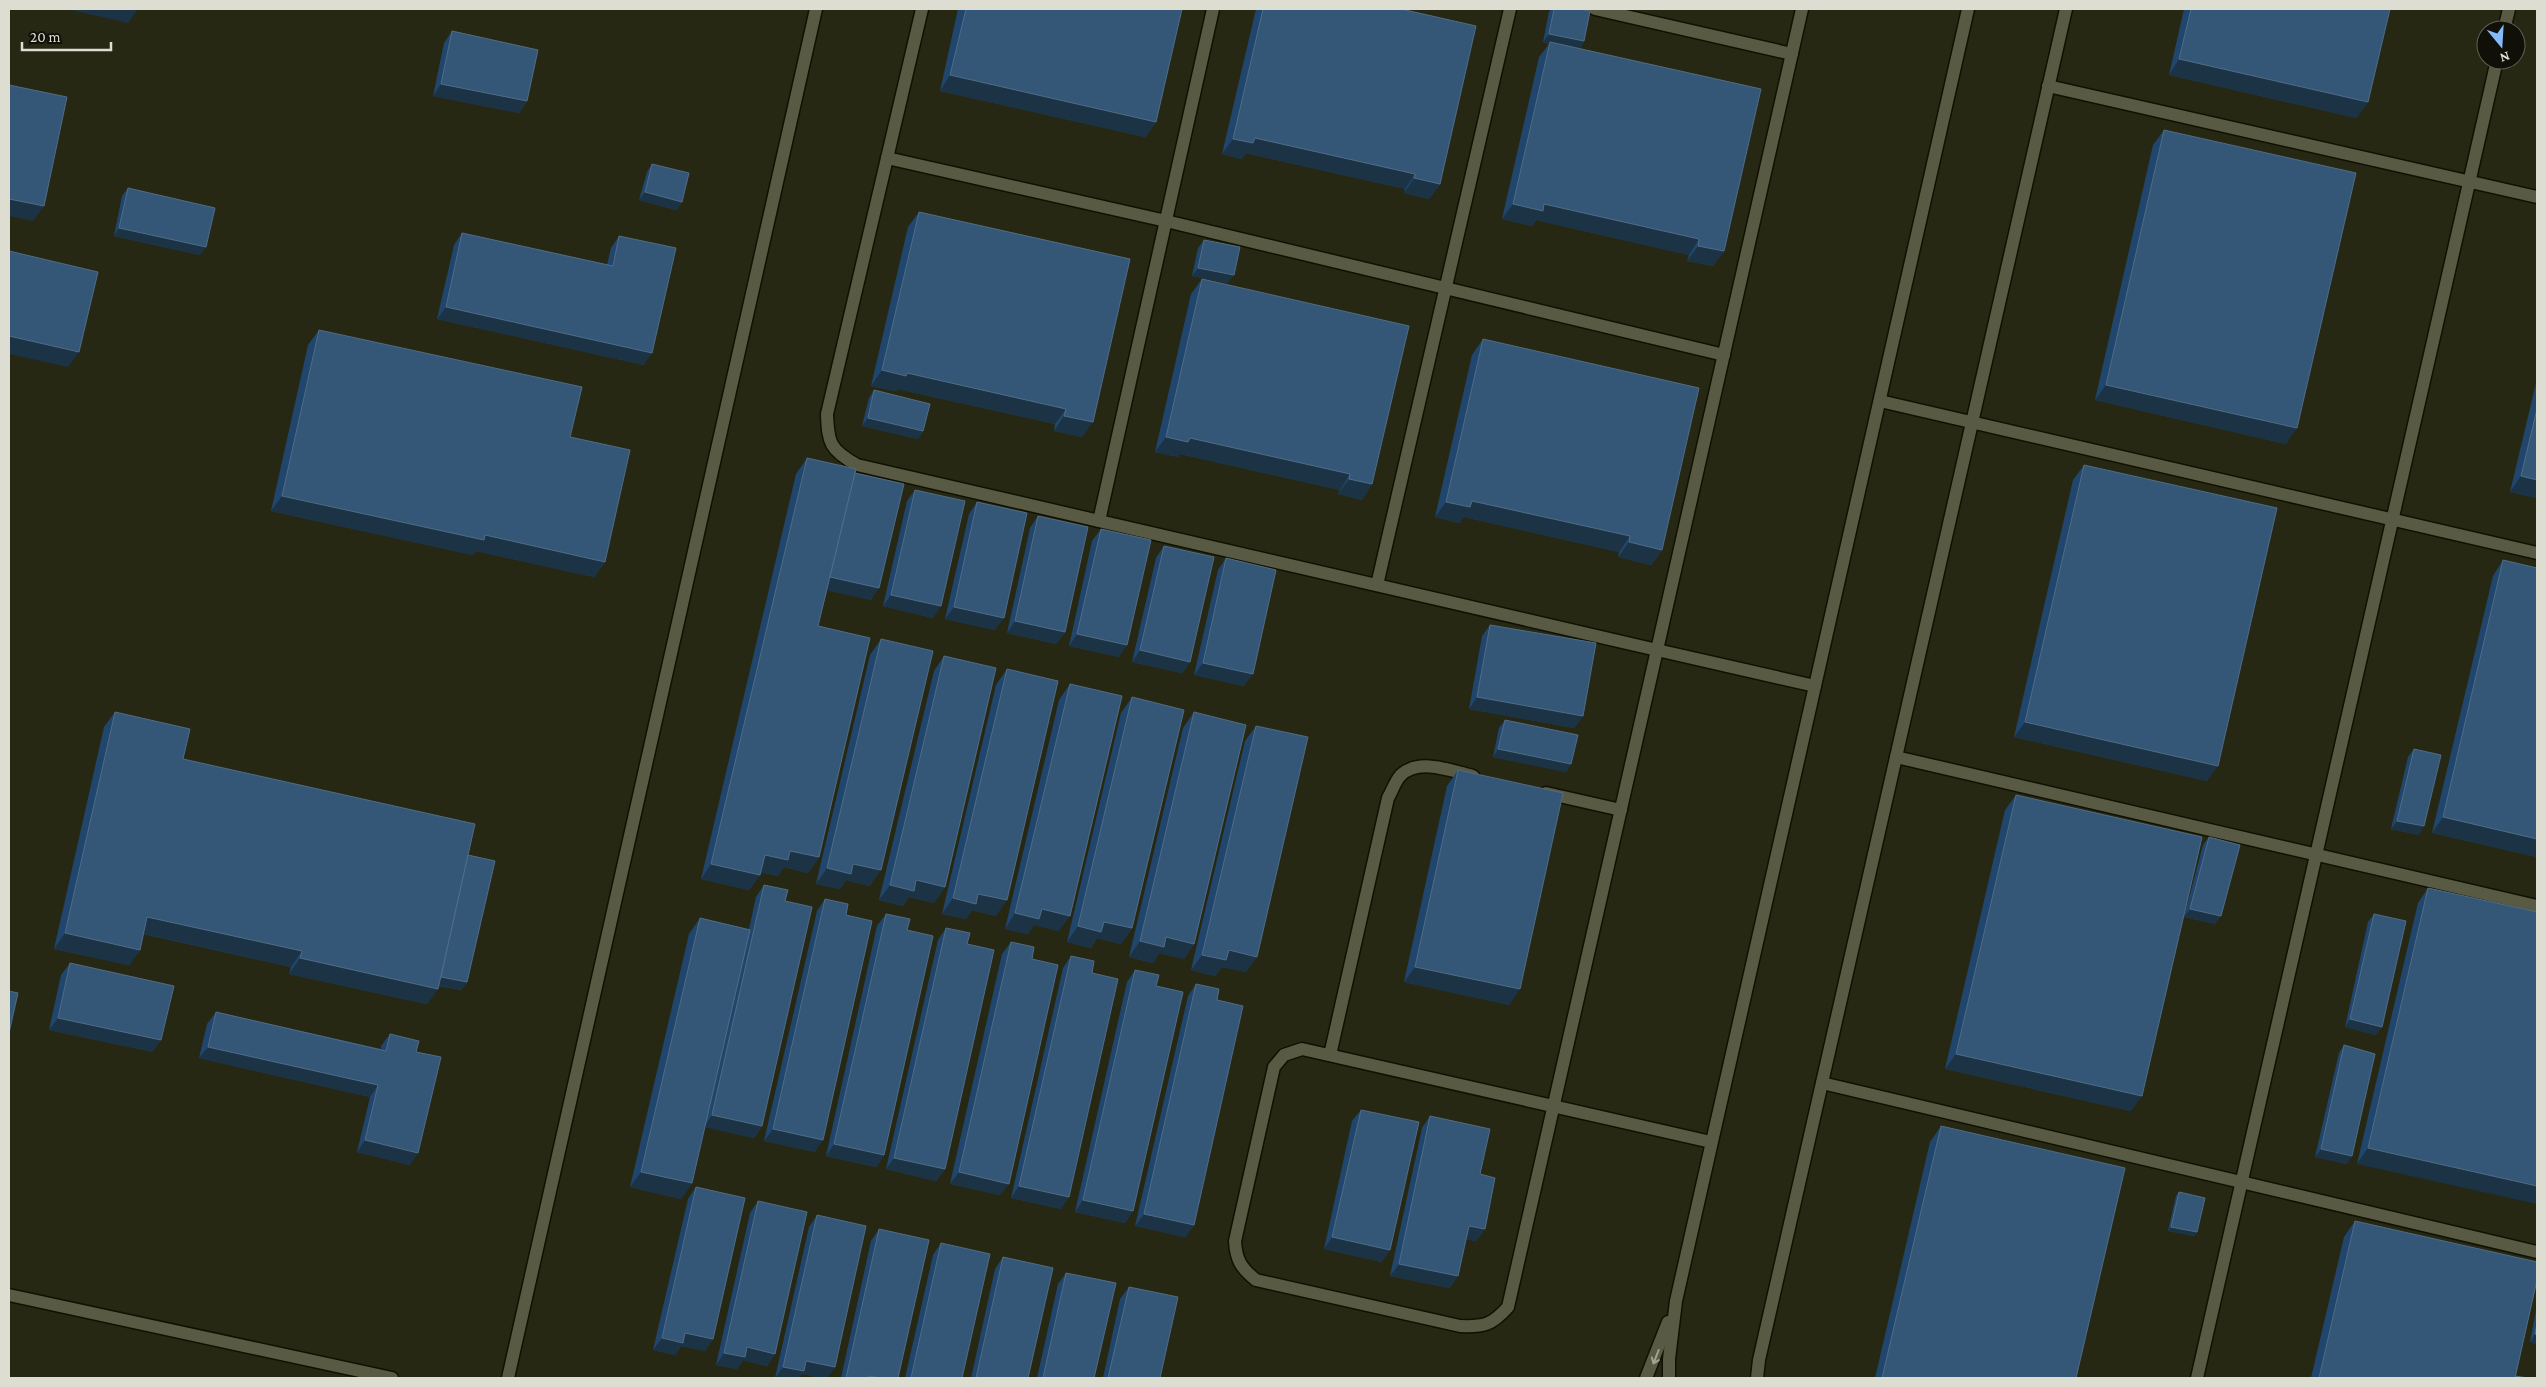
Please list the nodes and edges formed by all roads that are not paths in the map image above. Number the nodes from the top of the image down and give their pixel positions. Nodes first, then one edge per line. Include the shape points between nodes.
1 (816, 9) edge
2 (922, 9) edge
3 (1213, 9) edge
4 (1510, 9) edge
5 (1595, 9) edge
6 (1802, 9) edge
7 (1968, 9) edge
8 (2066, 9) edge
9 (1792, 54) junction
10 (2495, 70) edge
11 (2048, 86) junction
12 (887, 158) junction
13 (2469, 182) junction
14 (2537, 197) edge
15 (1166, 221) junction
16 (1445, 288) junction
17 (1724, 355) junction
18 (1880, 401) junction
19 (1972, 422) junction
20 (2393, 520) junction
21 (1099, 521) junction
22 (2537, 553) edge
23 (1376, 585) junction
24 (1657, 650) junction
25 (1815, 686) junction
26 (1896, 758) junction
27 (1485, 778) edge
28 (1533, 790) edge
29 (1621, 810) junction
30 (2316, 855) junction
31 (2537, 906) edge
32 (1330, 1055) junction
33 (1822, 1084) junction
34 (1554, 1107) junction
35 (1711, 1142) junction
36 (2242, 1182) junction
37 (2537, 1252) edge
38 (9, 1294) edge
39 (1676, 1301) junction
40 (392, 1378) edge
41 (508, 1378) edge
42 (1646, 1378) edge
43 (1669, 1378) edge
44 (1757, 1378) edge
45 (2197, 1378) edge

1 - 41 street
2 - 12 street
3 - 15 street
4 - 16 street
5 - 9 street
6 - 9 street
7 - 18 street
8 - 11 street
9 - 17 street
10 - 13 street
11 - 13 street
11 - 19 street
12 - 15 street
12 - 21 street via 827,414 828,439 841,456 856,465
13 - 14 street
13 - 20 street
15 - 16 street
15 - 21 street
16 - 17 street
16 - 23 street
17 - 24 street
18 - 19 street
18 - 25 street
19 - 20 street
19 - 26 street
20 - 22 street
20 - 30 street
21 - 23 street
23 - 24 street
24 - 25 street
24 - 29 street
25 - 35 street
26 - 30 street
26 - 33 street
27 - 32 street via 1436,767 1416,767 1400,776 1396,783 1388,798
28 - 29 street
29 - 34 street
30 - 31 street
30 - 36 street
32 - 34 street
32 - 34 street via 1302,1049 1284,1055 1274,1067 1235,1242 1236,1256 1242,1269 1256,1280 1460,1326 1478,1327 1495,1321 1508,1307
33 - 36 street
33 - 44 street via 1758,1360
34 - 35 street
35 - 39 street
36 - 37 street
36 - 45 street
38 - 40 street
39 -> 42 street
39 - 43 street

